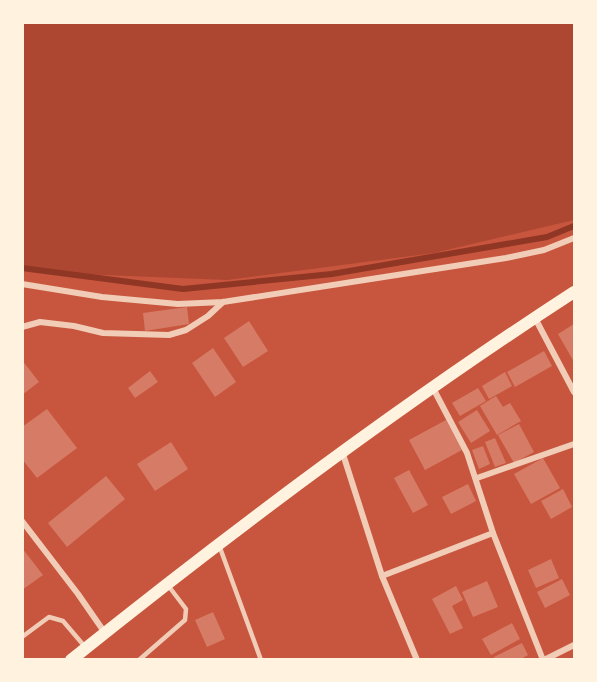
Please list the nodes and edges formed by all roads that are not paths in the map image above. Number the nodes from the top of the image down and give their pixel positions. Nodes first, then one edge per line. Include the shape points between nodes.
1 (574, 238) edge
2 (22, 284) edge
3 (574, 292) edge
4 (223, 302) junction
5 (535, 318) junction
6 (22, 327) edge
7 (432, 388) junction
8 (574, 392) edge
9 (574, 444) edge
10 (342, 451) junction
11 (477, 478) junction
12 (22, 521) edge
13 (493, 533) junction
14 (219, 545) junction
15 (382, 576) junction
16 (167, 584) junction
17 (105, 633) junction
18 (22, 637) edge
19 (574, 645) edge
20 (86, 648) junction
21 (71, 659) edge
22 (139, 660) edge
23 (261, 660) edge
24 (417, 660) edge
25 (543, 660) edge

1 - 4 street via 507,258
2 - 4 street via 178,304
3 - 5 main road
4 - 6 street via 186,330 169,335 103,333 40,322
5 - 7 main road
5 - 8 street
7 - 10 main road
7 - 11 street
9 - 11 street
10 - 14 main road
10 - 15 street
11 - 13 street
12 - 17 street
13 - 15 street
13 - 25 street
14 - 16 main road
14 - 23 lane
15 - 24 street
16 - 17 main road
16 - 22 lane via 186,609 184,620
17 - 20 main road
18 - 20 lane via 49,617 63,621
19 - 25 street
20 - 21 main road

